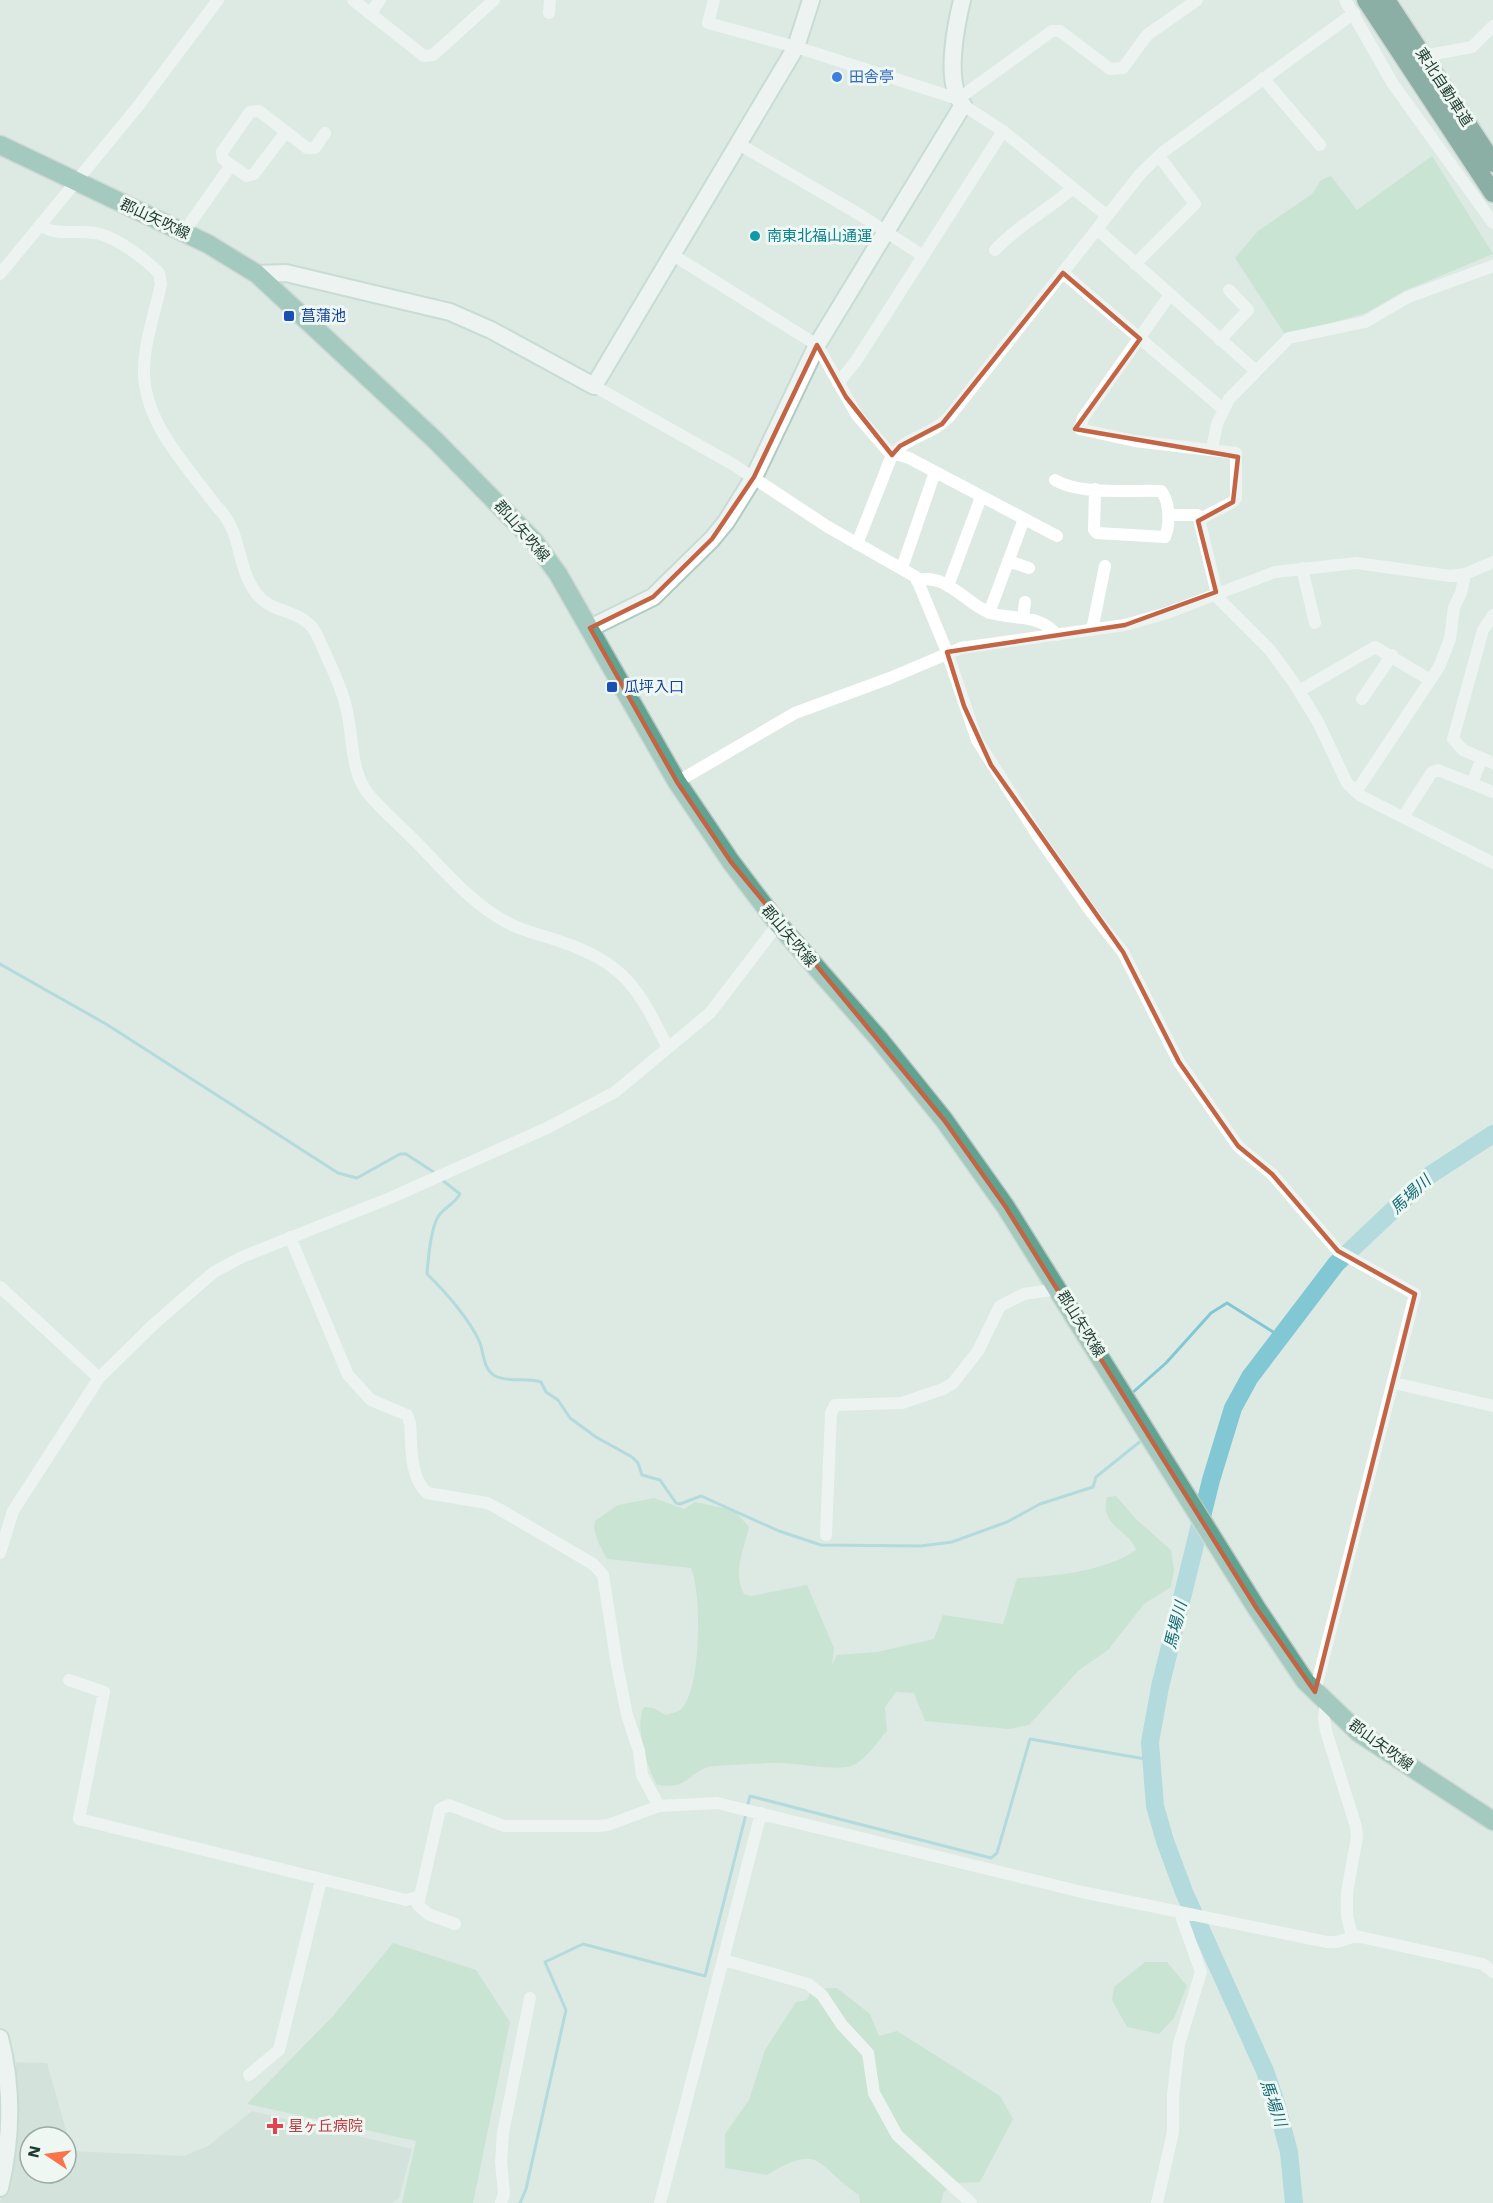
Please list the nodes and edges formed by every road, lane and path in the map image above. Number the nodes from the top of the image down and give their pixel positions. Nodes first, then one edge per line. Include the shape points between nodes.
1 (218, 0) edge
2 (353, 0) edge
3 (380, 0) edge
4 (494, 0) edge
5 (714, 0) edge
6 (811, 0) edge
7 (962, 0) edge
8 (1197, 0) edge
9 (1345, 0) edge
10 (1386, 0) edge
11 (1360, 6) edge
12 (370, 14) junction
13 (1493, 26) edge
14 (796, 47) junction
15 (1434, 54) dead end
16 (1404, 76) dead end
17 (1263, 78) junction
18 (1393, 84) junction
19 (961, 102) junction
20 (1003, 132) junction
21 (285, 133) junction
22 (326, 133) dead end
23 (737, 144) junction
24 (0, 145) edge
25 (1320, 145) dead end
26 (1158, 156) junction
27 (1493, 163) edge
28 (231, 165) junction
29 (77, 182) junction
30 (1073, 188) junction
31 (1493, 193) edge
32 (1106, 215) junction
33 (1493, 223) edge
34 (40, 225) junction
35 (885, 230) junction
36 (1098, 230) junction
37 (184, 232) junction
38 (995, 250) dead end
39 (673, 255) junction
40 (923, 256) junction
41 (1135, 264) junction
42 (1493, 266) edge
43 (1063, 273) junction
44 (0, 274) edge
45 (257, 274) junction
46 (1229, 290) dead end
47 (1169, 296) junction
48 (1140, 339) junction
49 (1220, 340) junction
50 (817, 345) junction
51 (1256, 371) junction
52 (838, 383) junction
53 (594, 386) junction
54 (1223, 409) junction
55 (1212, 449) junction
56 (892, 454) junction
57 (935, 472) junction
58 (754, 477) junction
59 (1055, 480) dead end
60 (1095, 489) junction
61 (981, 497) junction
62 (1168, 515) junction
63 (1202, 518) junction
64 (1024, 519) junction
65 (1057, 536) dead end
66 (857, 544) junction
67 (1008, 561) junction
68 (1493, 562) edge
69 (1105, 566) dead end
70 (902, 568) junction
71 (1029, 568) dead end
72 (1302, 568) junction
73 (1465, 574) junction
74 (917, 581) junction
75 (948, 586) junction
76 (1216, 592) junction
77 (1025, 602) dead end
78 (989, 613) junction
79 (1493, 615) edge
80 (1023, 618) junction
81 (1315, 623) dead end
82 (590, 628) junction
83 (1092, 630) junction
84 (1057, 635) junction
85 (947, 652) junction
86 (1392, 655) junction
87 (1430, 680) junction
88 (1299, 691) junction
89 (1362, 699) dead end
90 (1488, 760) edge
91 (677, 782) junction
92 (1472, 783) junction
93 (1356, 792) junction
94 (1493, 792) edge
95 (1403, 818) junction
96 (1493, 863) edge
97 (778, 924) junction
98 (668, 1048) junction
99 (290, 1237) junction
100 (0, 1287) edge
101 (1059, 1289) junction
102 (99, 1378) junction
103 (1394, 1383) junction
104 (1493, 1406) edge
105 (826, 1535) dead end
106 (0, 1553) edge
107 (69, 1680) dead end
108 (1320, 1697) junction
109 (659, 1806) junction
110 (760, 1813) junction
111 (1493, 1821) edge
112 (321, 1880) junction
113 (418, 1897) junction
114 (1183, 1914) junction
115 (455, 1924) dead end
116 (1352, 1936) junction
117 (723, 1960) junction
118 (1493, 1972) edge
119 (530, 1998) dead end
120 (0, 2037) edge
121 (249, 2074) dead end
122 (0, 2188) edge
123 (501, 2203) edge
124 (660, 2203) edge
125 (971, 2203) edge
126 (1157, 2203) edge

1 - 29 street
2 - 12 street
3 - 12 street
4 - 12 street via 433,55 424,56
5 - 14 street via 708,23
6 - 14 street
7 - 19 street via 953,47
8 - 19 street via 1152,31 1123,68 1110,69 1060,31 1052,30
9 - 11 street
10 - 27 highway, 東北自動車道
11 - 17 street
11 - 18 street
11 - 31 highway, 東北自動車道
13 - 15 street via 1472,47
14 - 19 street
14 - 23 street
16 - 18 street
17 - 25 street
17 - 26 street
18 - 33 street
19 - 20 street
19 - 35 street
20 - 30 street
20 - 40 street
21 - 22 street via 307,148 315,148
21 - 28 street via 254,174 247,176
21 - 28 street via 259,111 250,112 222,152 223,159
23 - 35 street
23 - 39 street
24 - 29 main road, 郡山矢吹線
26 - 32 street
26 - 41 street via 1196,204
28 - 37 street
29 - 34 street
29 - 37 main road, 郡山矢吹線
30 - 32 street
30 - 38 street
32 - 36 street
34 - 44 street
34 - 98 street via 62,233 101,234 159,273 161,285 144,369 150,405 164,434 227,517 246,577 255,592 270,605 299,615 314,628 346,704 356,770 370,796 457,885 491,913 510,925 595,954 616,968 630,982
35 - 40 street
35 - 50 street
36 - 41 street
36 - 43 street
37 - 45 main road, 郡山矢吹線
39 - 50 street
39 - 53 street
40 - 52 street
41 - 47 street
42 - 51 street via 1408,297 1365,322 1289,338
43 - 48 street
43 - 56 street via 942,424
45 - 53 street via 286,273 450,312
45 - 82 main road, 郡山矢吹線 via 514,519 558,574
46 - 49 street via 1248,310
47 - 48 street
47 - 49 street
48 - 54 street
48 - 55 street via 1083,418 1080,429 1136,441
49 - 51 street
50 - 52 street
50 - 58 street
51 - 54 street
52 - 56 street via 857,415
53 - 58 street
54 - 55 street
55 - 63 street via 1236,453 1236,498
56 - 57 street
56 - 66 street
57 - 61 street
57 - 70 street
58 - 66 street
58 - 82 street via 712,539 664,588
59 - 60 street via 1066,487
60 - 62 street via 1161,491
60 - 62 street via 1097,533 1165,537
61 - 64 street
61 - 75 street
62 - 63 street
63 - 76 street
64 - 65 street
64 - 67 street
66 - 70 street
67 - 71 street
67 - 78 street
68 - 73 street
69 - 83 street
70 - 74 street
72 - 73 street via 1356,563 1432,576
72 - 76 street via 1275,572
72 - 81 street
73 - 87 street via 1454,607 1450,643
74 - 75 street via 926,579
74 - 85 street
75 - 78 street
76 - 83 street via 1167,613
76 - 88 street via 1270,650
77 - 80 street
78 - 80 street
79 - 90 street via 1484,630 1453,739 1459,748
80 - 84 street via 1044,622
82 - 91 main road, 郡山矢吹線
83 - 84 street
84 - 85 street
85 - 91 street via 795,713
85 - 103 street via 964,706 991,765 1092,914 1123,952 1179,1062 1238,1146 1272,1174 1338,1251 1415,1294
86 - 87 street
86 - 88 street via 1381,648 1370,648
86 - 89 street
87 - 93 street
88 - 93 street via 1347,783
90 - 92 street
91 - 97 main road, 郡山矢吹線
92 - 94 street
92 - 95 street via 1438,770 1432,772
93 - 95 street
95 - 96 street
97 - 98 street via 721,1000 687,1035
97 - 101 main road, 郡山矢吹線 via 944,1120
98 - 99 street via 615,1092 578,1113 390,1198
99 - 102 street via 214,1272
99 - 109 street via 348,1375 372,1400 406,1415 415,1477 422,1488 427,1493 487,1503 593,1564 603,1575 627,1716 639,1751 642,1775
100 - 102 street
101 - 105 street via 1024,1294 1000,1305 978,1351 953,1383 943,1389 902,1403 836,1405 831,1413
101 - 108 main road, 郡山矢吹線 via 1281,1647
102 - 106 street via 13,1511
103 - 104 street
103 - 108 street
107 - 112 street via 104,1692 79,1820
108 - 111 main road, 郡山矢吹線 via 1359,1733
108 - 116 street via 1357,1837 1348,1879 1347,1916
109 - 110 street via 717,1803
109 - 113 street via 608,1825 512,1827 444,1806 440,1809
110 - 114 street
110 - 117 street
112 - 113 street via 406,1900
112 - 121 street via 279,2050
113 - 115 street via 418,1905 424,1911
114 - 116 street via 1327,1942
114 - 126 street via 1201,1972 1179,2044 1173,2132
116 - 118 street via 1483,1964
117 - 124 street
117 - 125 street via 808,1984 822,1995 868,2053 874,2093 897,2135
119 - 123 street via 503,2133
120 - 122 street via 11,2096

